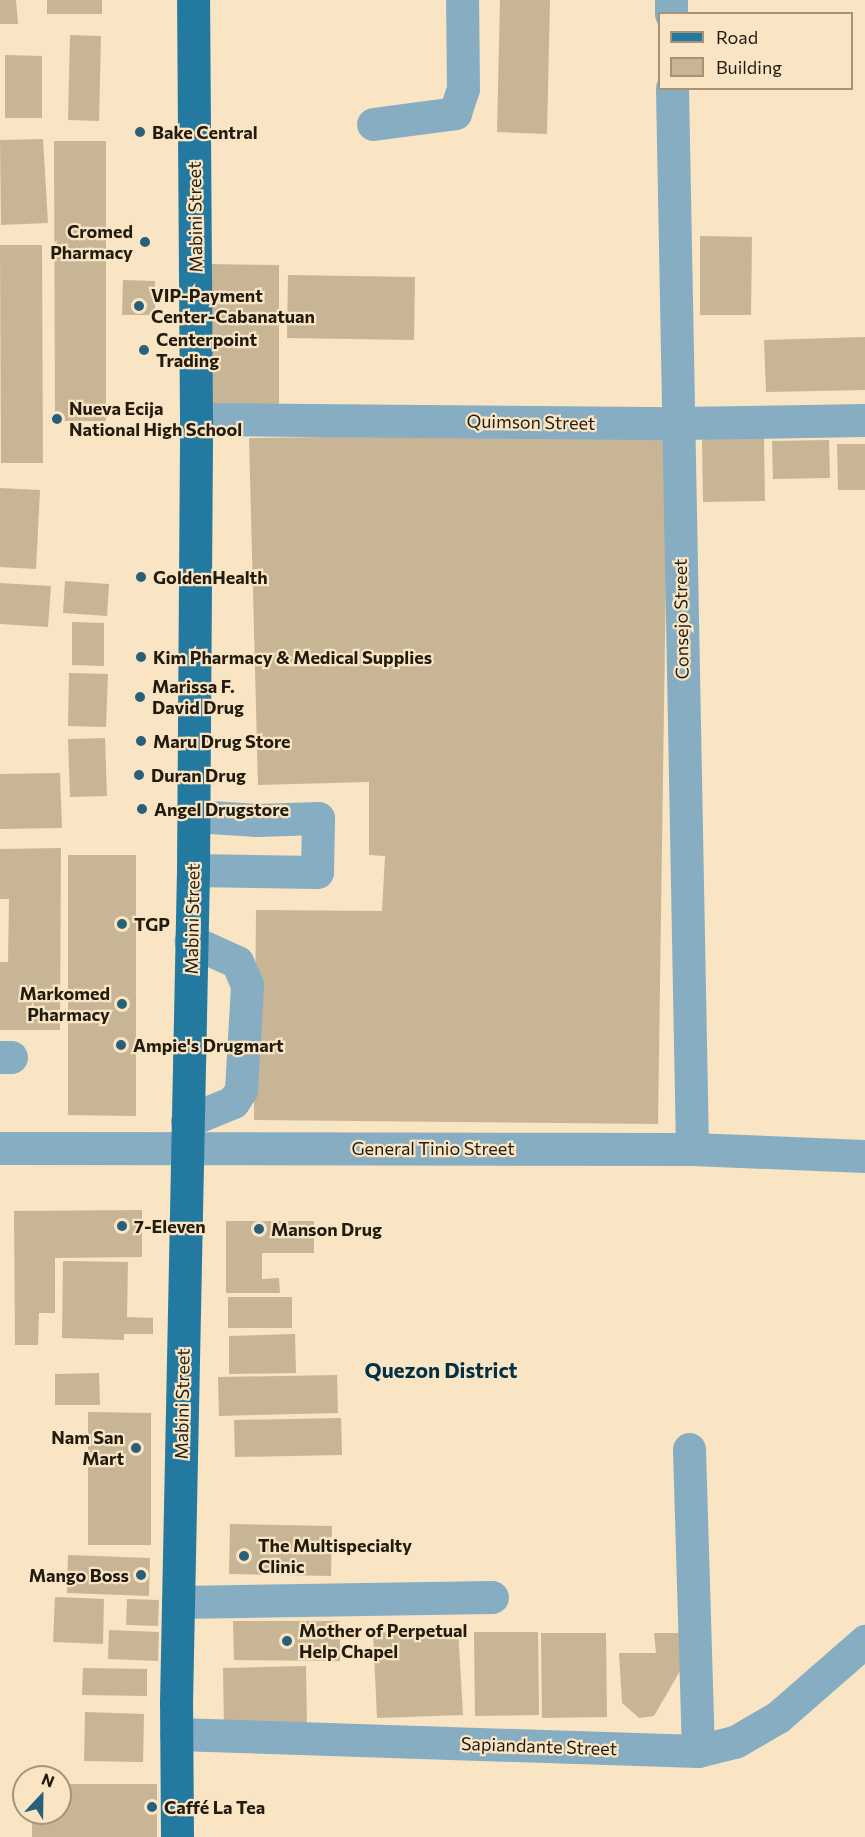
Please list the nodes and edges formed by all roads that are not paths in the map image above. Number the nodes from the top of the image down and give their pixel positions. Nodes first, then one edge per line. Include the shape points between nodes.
1 (193, 0) edge
2 (462, 0) edge
3 (672, 90) edge
4 (373, 124) dead end
5 (196, 419) junction
6 (865, 420) edge
7 (677, 423) junction
8 (194, 816) junction
9 (193, 870) junction
10 (191, 941) junction
11 (187, 1134) junction
12 (0, 1148) edge
13 (692, 1149) junction
14 (865, 1156) edge
15 (689, 1449) dead end
16 (492, 1597) dead end
17 (178, 1602) junction
18 (865, 1641) edge
19 (176, 1734) junction
20 (698, 1751) junction
21 (177, 1837) edge

1 - 5 main road, Mabini Street
2 - 4 street via 463,89 455,113
3 - 7 street, Consejo Street
5 - 7 street, Quimson Street
5 - 8 main road, Mabini Street
6 - 7 street, Quimson Street
7 - 13 street, Consejo Street
8 - 9 main road, Mabini Street
8 - 9 street via 318,818 318,839 317,872
9 - 10 main road, Mabini Street
10 - 11 main road, Mabini Street
10 - 11 street via 237,962 247,985 241,1090 233,1102
11 - 12 street, General Tinio Street
11 - 13 street, General Tinio Street via 316,1147
11 - 17 main road, Mabini Street
13 - 14 street, General Tinio Street
15 - 20 street
16 - 17 street
17 - 19 main road, Mabini Street
18 - 20 street, Sapiandante Street via 778,1717 735,1742
19 - 20 street, Sapiandante Street
19 - 21 main road, Mabini Street

